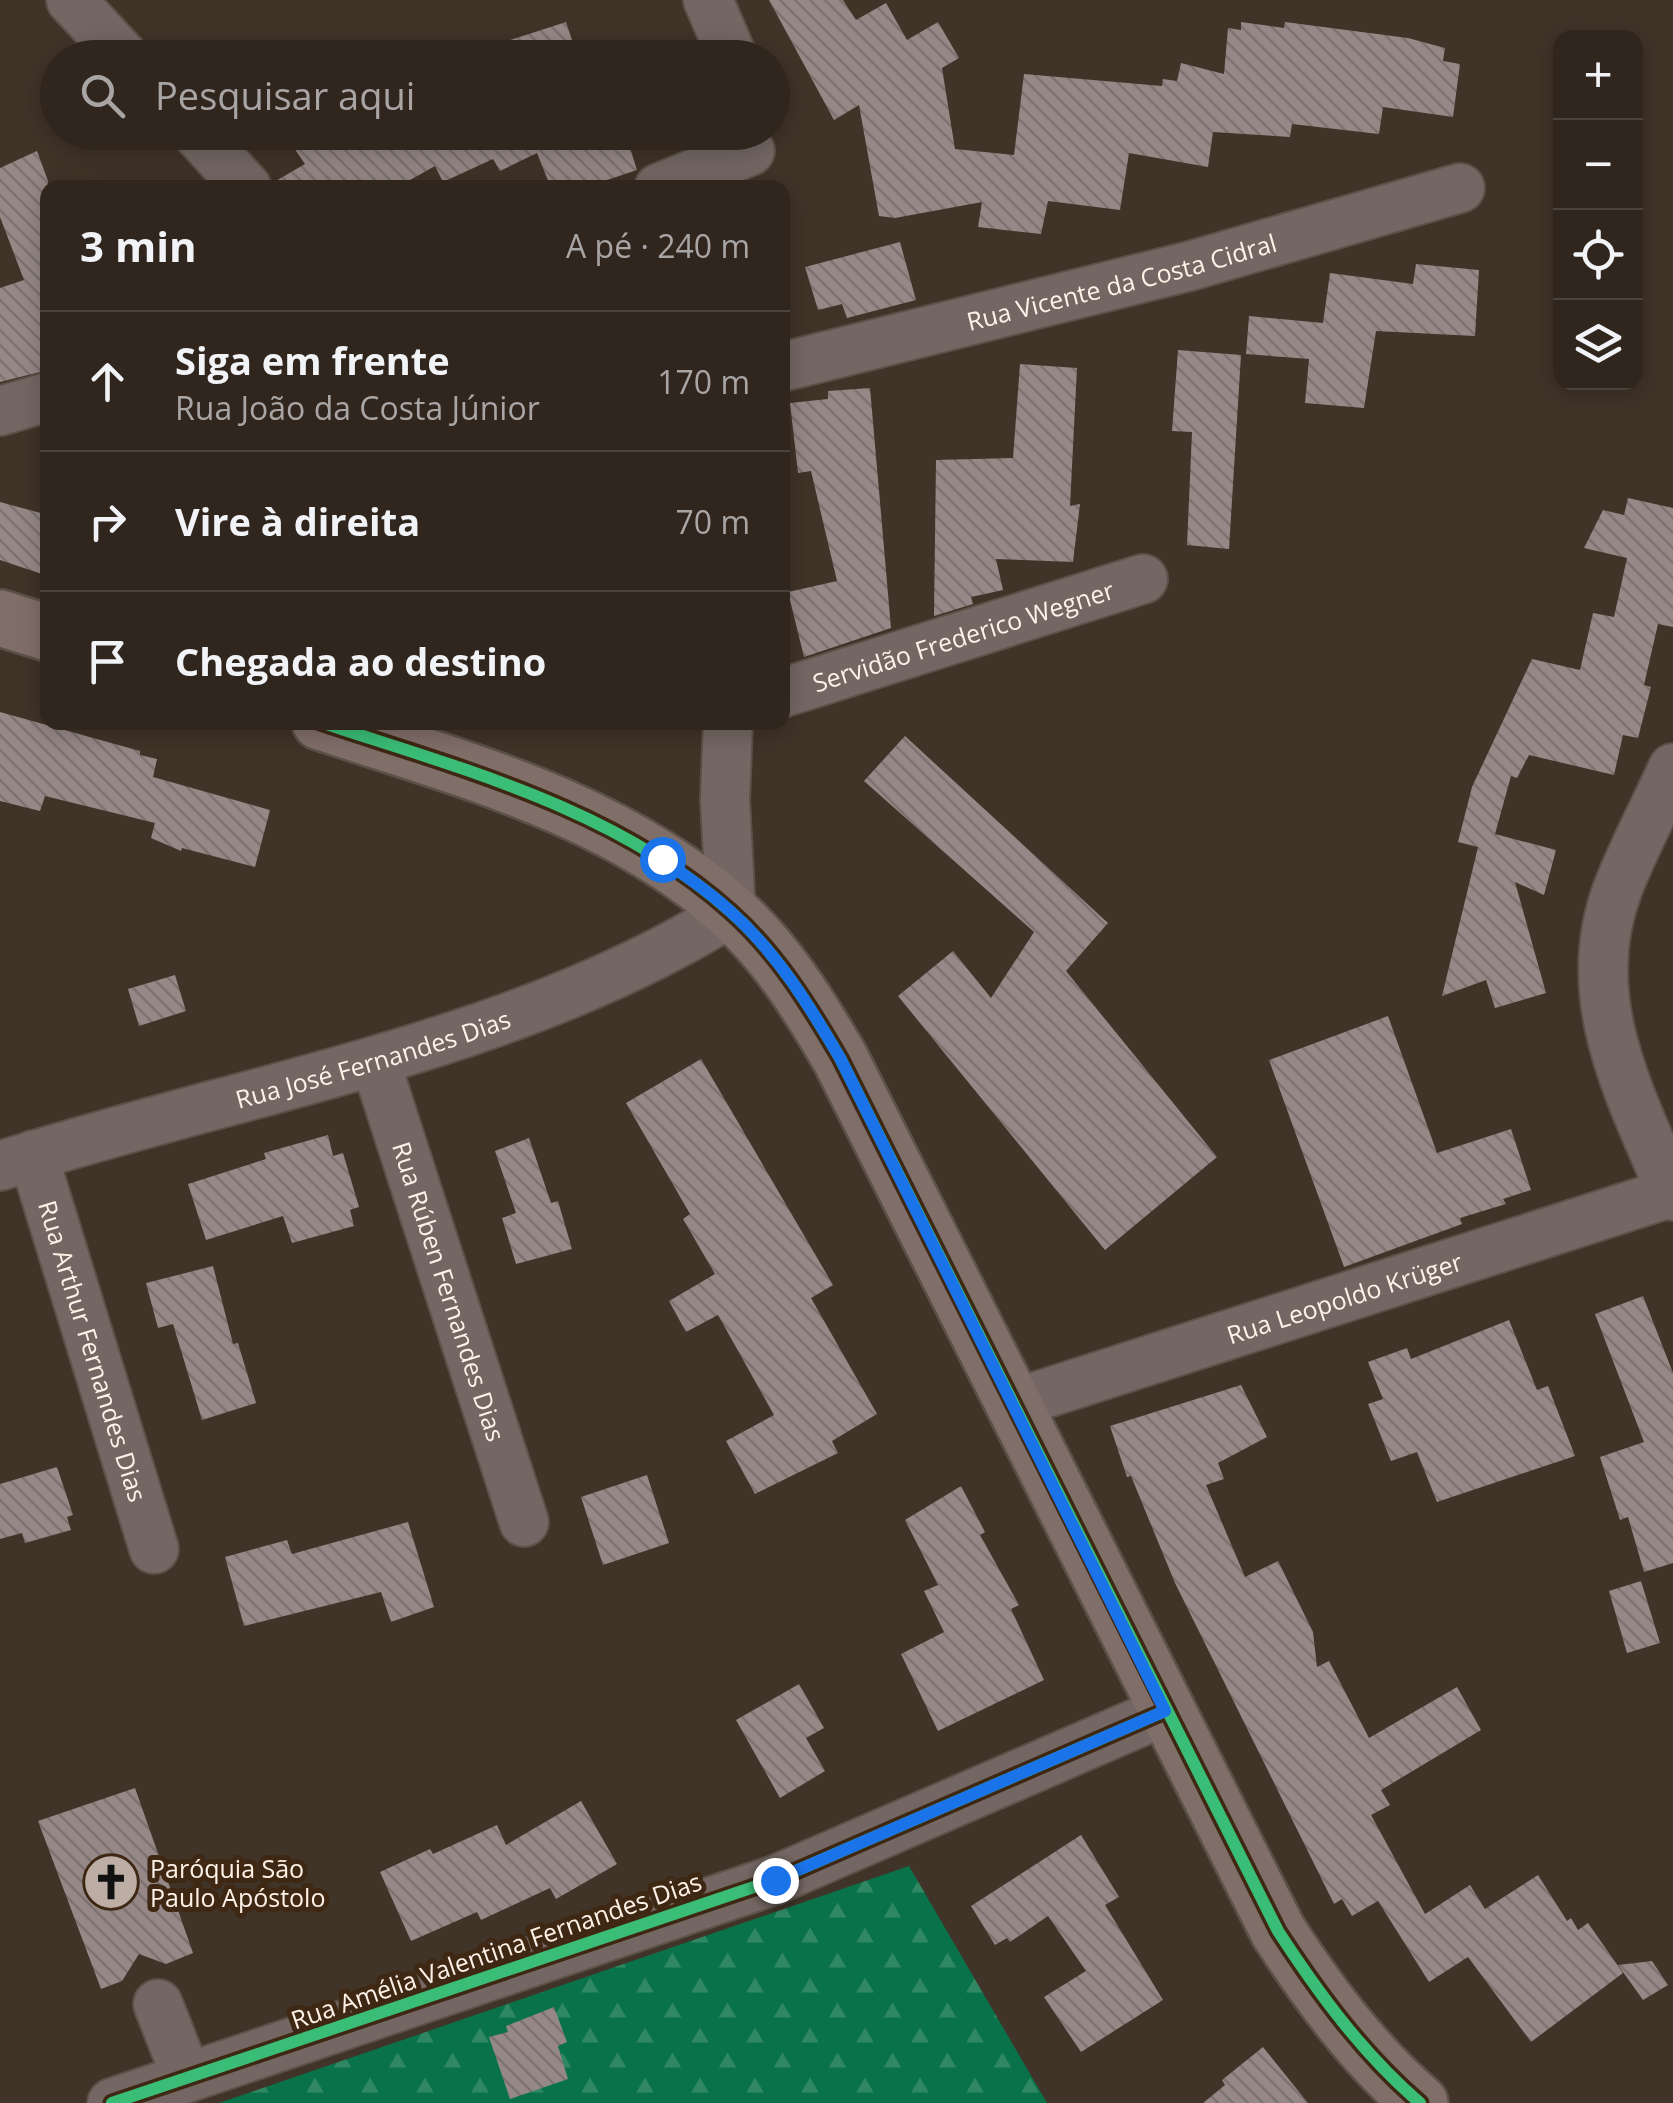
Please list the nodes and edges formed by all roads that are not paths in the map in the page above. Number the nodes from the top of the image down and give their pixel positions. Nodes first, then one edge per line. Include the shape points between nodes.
1 (71, 0) edge
2 (708, 0) edge
3 (108, 40) edge
4 (725, 40) edge
5 (213, 150) edge
6 (750, 157) edge
7 (241, 180) edge
8 (682, 180) edge
9 (1460, 188) dead end
10 (790, 365) edge
11 (40, 399) edge
12 (0, 411) edge
13 (1143, 579) dead end
14 (0, 618) edge
15 (40, 630) edge
16 (790, 690) edge
17 (344, 730) edge
18 (728, 730) edge
19 (1673, 768) edge
20 (731, 912) junction
21 (374, 1061) junction
22 (16, 1161) edge
23 (1673, 1194) edge
24 (1013, 1404) junction
25 (524, 1522) dead end
26 (154, 1549) dead end
27 (1165, 1711) junction
28 (158, 2004) dead end
29 (187, 2078) junction
30 (1409, 2100) edge
31 (112, 2103) edge

1 - 3 street
2 - 4 street
5 - 7 street
6 - 8 street
9 - 10 street, Rua Vicente da Costa Cidral via 1190,266
11 - 12 street
13 - 16 street, Servidão Frederico Wegner
14 - 15 main road
17 - 20 main road via 598,824 662,859
18 - 20 street
19 - 23 street via 1618,890 1601,966 1612,1048
20 - 21 street, Rua José Fernandes Dias via 626,972
20 - 24 main road via 800,992 840,1058
21 - 22 street, Rua José Fernandes Dias
21 - 25 street, Rua Rúben Fernandes Dias
22 - 26 street, Rua Arthur Fernandes Dias
23 - 24 street, Rua Leopoldo Krüger
24 - 27 main road
27 - 29 street, Rua Amélia Valentina Fernandes Dias via 775,1880
27 - 30 main road via 1278,1931 1319,1993
28 - 29 street
29 - 31 street, Rua Amélia Valentina Fernandes Dias

